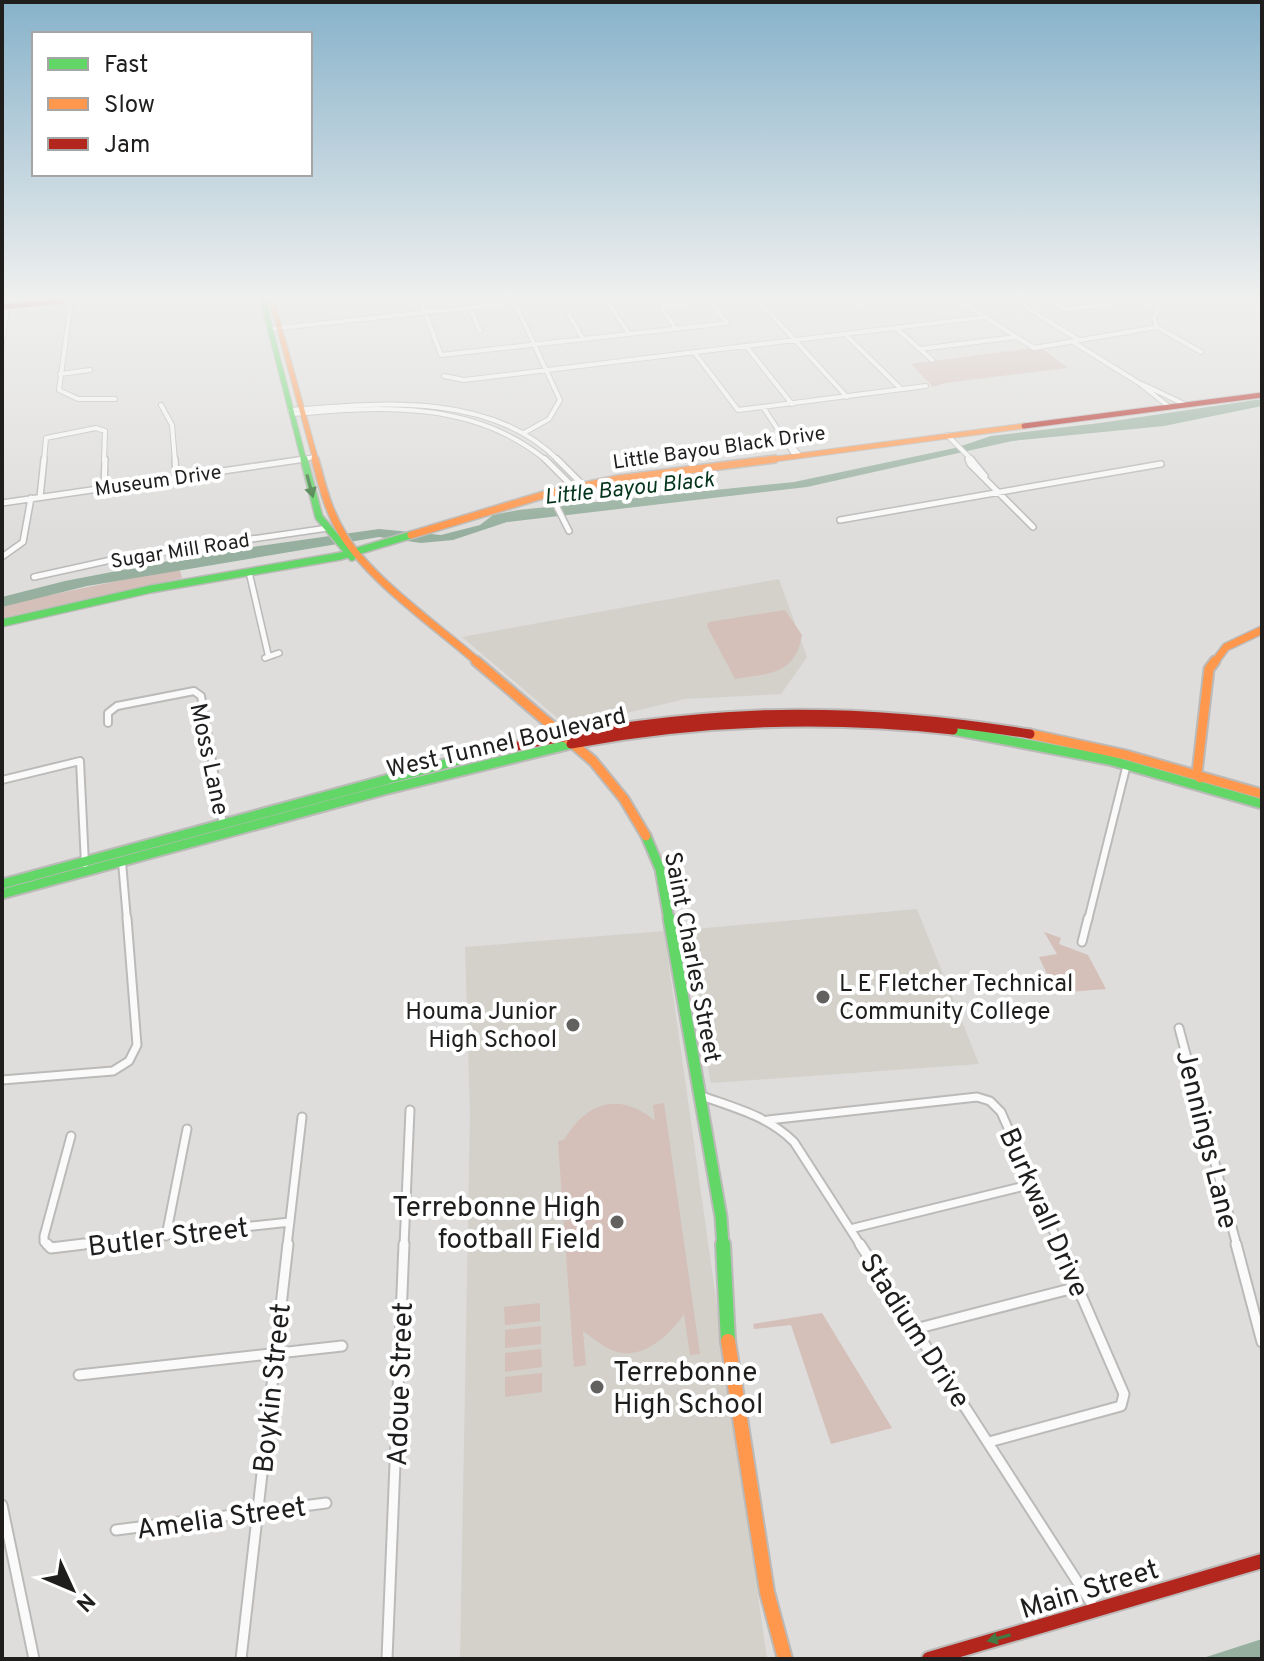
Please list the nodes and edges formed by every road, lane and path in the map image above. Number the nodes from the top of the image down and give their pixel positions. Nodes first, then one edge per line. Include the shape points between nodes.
1 (60, 379) edge
2 (285, 379) edge
3 (291, 379) edge
4 (457, 379) edge
5 (476, 379) edge
6 (552, 379) edge
7 (714, 379) edge
8 (772, 379) edge
9 (830, 379) edge
10 (890, 379) edge
11 (1132, 379) edge
12 (1139, 383) junction
13 (926, 386) dead end
14 (901, 389) junction
15 (1262, 395) edge
16 (847, 397) junction
17 (115, 399) dead end
18 (792, 404) junction
19 (1184, 404) junction
20 (161, 405) dead end
21 (1168, 406) junction
22 (763, 407) junction
23 (302, 411) junction
24 (291, 412) junction
25 (524, 433) junction
26 (517, 437) junction
27 (950, 438) junction
28 (796, 454) junction
29 (315, 457) junction
30 (303, 458) junction
31 (1161, 464) dead end
32 (176, 477) junction
33 (579, 487) junction
34 (104, 488) junction
35 (998, 490) junction
36 (550, 493) junction
37 (40, 497) junction
38 (31, 498) junction
39 (2, 503) edge
40 (840, 520) dead end
41 (1033, 527) dead end
42 (569, 531) dead end
43 (334, 533) junction
44 (349, 549) junction
45 (2, 557) edge
46 (249, 572) junction
47 (34, 577) dead end
48 (2, 623) edge
49 (1262, 630) edge
50 (279, 653) dead end
51 (108, 723) dead end
52 (564, 735) junction
53 (573, 742) junction
54 (1128, 758) junction
55 (1197, 773) junction
56 (2, 780) edge
57 (1204, 784) junction
58 (1262, 794) edge
59 (1262, 804) edge
60 (224, 828) junction
61 (122, 862) junction
62 (85, 866) junction
63 (2, 884) edge
64 (2, 894) edge
65 (1082, 942) dead end
66 (1179, 1028) dead end
67 (2, 1080) edge
68 (700, 1096) junction
69 (410, 1110) dead end
70 (302, 1117) dead end
71 (768, 1120) junction
72 (187, 1129) dead end
73 (71, 1136) dead end
74 (1033, 1184) junction
75 (290, 1222) junction
76 (850, 1229) junction
77 (166, 1236) junction
78 (1078, 1287) junction
79 (915, 1329) junction
80 (1262, 1342) edge
81 (342, 1346) dead end
82 (275, 1354) junction
83 (79, 1375) dead end
84 (989, 1442) junction
85 (326, 1503) dead end
86 (2, 1505) edge
87 (257, 1511) junction
88 (116, 1530) dead end
89 (1262, 1561) edge
90 (1095, 1609) junction
91 (34, 1659) edge
92 (241, 1659) edge
93 (387, 1659) edge
94 (785, 1659) edge
95 (929, 1659) edge

1 - 17 street via 63,394 88,401
2 - 24 main road, Saint Charles Street
3 - 23 main road, Saint Charles Street
4 - 5 street
6 - 25 street via 559,406 549,419
7 - 22 street via 738,410
8 - 18 street
9 - 16 street
10 - 14 street
11 - 12 street
12 - 19 street
12 - 21 street
13 - 14 street
14 - 16 street
15 - 19 main road, Little Bayou Black Drive
16 - 18 street
18 - 22 street
19 - 21 main road, Little Bayou Black Drive
20 - 32 street via 172,425
21 - 27 main road, Little Bayou Black Drive
22 - 28 street
23 - 24 street
23 - 25 street via 371,404 429,407 476,415
23 - 26 street via 425,411 471,419
23 - 29 main road, Saint Charles Street
24 - 30 main road, Saint Charles Street
25 - 26 street
25 - 33 street via 560,458
26 - 33 street
27 - 28 main road, Little Bayou Black Drive
27 - 35 street
28 - 33 main road, Little Bayou Black Drive
29 - 30 street, Museum Drive
29 - 43 main road, Saint Charles Street
30 - 32 street, Museum Drive
30 -> 43 main road, Saint Charles Street via 319,517
31 - 35 street
32 - 34 street, Museum Drive
33 - 36 main road, Little Bayou Black Drive
34 - 37 street, Museum Drive
34 - 37 street via 104,429 77,431 46,438
35 - 40 street
35 - 41 street
36 - 42 street
36 - 44 main road, Little Bayou Black Drive
37 - 38 street, Museum Drive
38 - 39 street, Museum Drive
38 - 45 street via 23,542
43 - 44 main road, Saint Charles Street
43 - 47 street, Sugar Mill Road via 120,558
44 - 46 main road, Little Bayou Black Drive
44 - 52 main road, Saint Charles Street
46 - 48 main road, Little Bayou Black Drive
46 - 50 street via 266,656
49 - 55 main road via 1226,647 1209,669
51 - 60 street, Moss Lane via 108,713 117,706 194,691 201,696
52 - 53 main road, Saint Charles Street
52 - 54 main road, West Tunnel Boulevard via 666,717 842,710 998,727
52 - 60 main road, West Tunnel Boulevard
53 - 54 main road, West Tunnel Boulevard via 721,722 857,721 997,736
53 - 60 main road, West Tunnel Boulevard
53 - 68 main road, Saint Charles Street via 635,812 660,869
54 - 55 main road, West Tunnel Boulevard
54 - 57 main road, West Tunnel Boulevard
54 - 65 street
55 - 57 main road
55 - 58 main road, West Tunnel Boulevard
56 - 62 street via 80,761
57 - 59 main road, West Tunnel Boulevard
60 - 61 main road, West Tunnel Boulevard
60 - 62 main road, West Tunnel Boulevard
61 - 62 main road, West Tunnel Boulevard
61 - 67 street via 135,1055 113,1071
62 - 63 main road, West Tunnel Boulevard
62 - 64 main road, West Tunnel Boulevard
66 - 80 street, Jennings Lane
68 - 71 street, Stadium Drive
68 - 94 main road, Saint Charles Street via 721,1217 726,1330 742,1445 767,1592
69 - 93 street, Adoue Street
70 - 75 street, Boykin Street
71 - 74 street, Burkwall Drive via 984,1098 1001,1112
71 - 76 street, Stadium Drive via 794,1142
72 - 77 street
73 - 77 street, Butler Street via 44,1236 47,1246
74 - 76 street
74 - 78 street, Burkwall Drive
75 - 77 street, Butler Street
75 - 82 street, Boykin Street
76 - 79 street, Stadium Drive
78 - 79 street
78 - 84 street, Burkwall Drive via 1124,1394 1121,1406
79 - 84 street, Stadium Drive
81 - 82 street
82 - 83 street
82 - 87 street, Boykin Street
84 - 90 street, Stadium Drive
85 - 87 street, Amelia Street
86 - 91 street
87 - 88 street, Amelia Street
87 - 92 street, Boykin Street
89 - 90 main road, Main Street
90 -> 95 main road, Main Street

